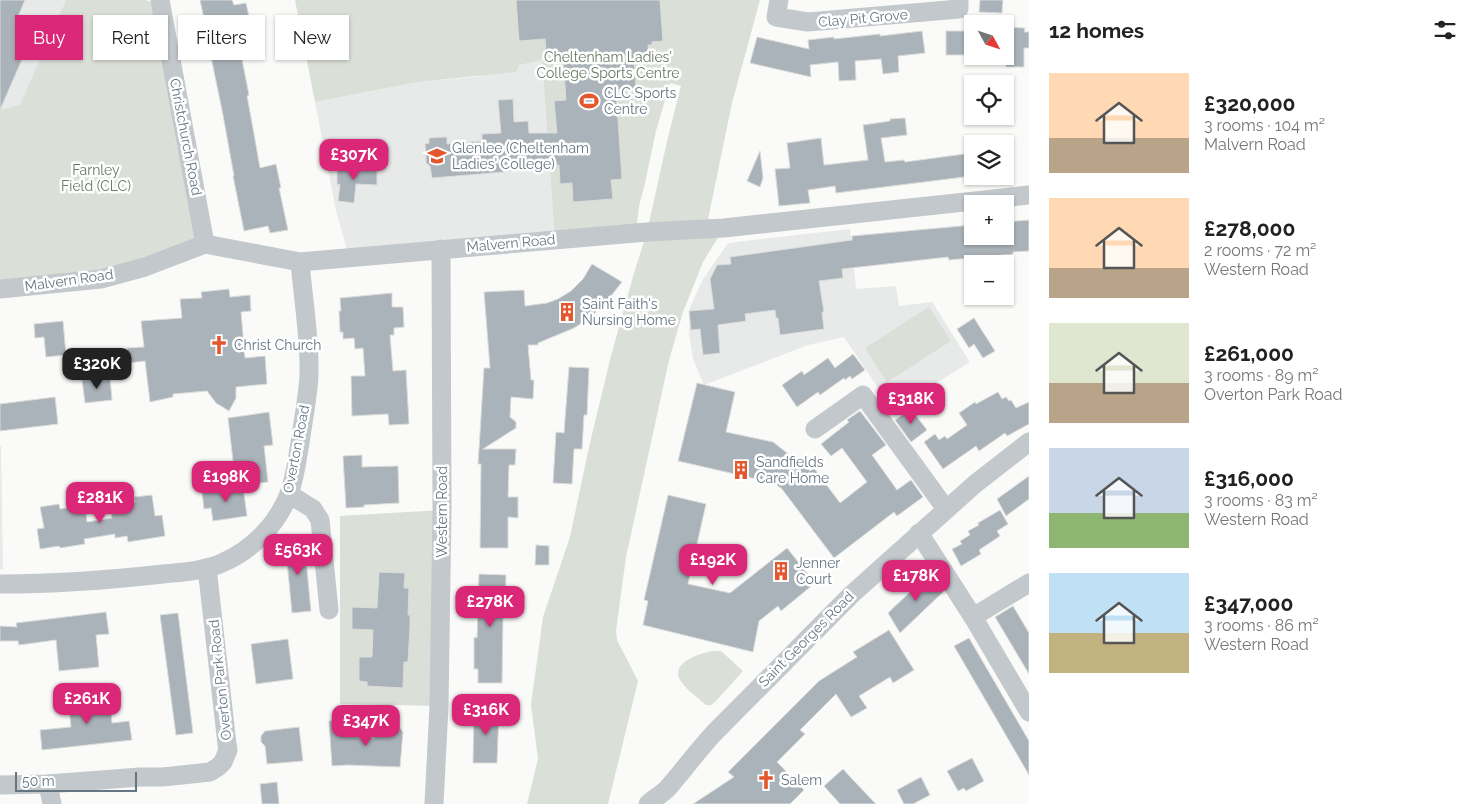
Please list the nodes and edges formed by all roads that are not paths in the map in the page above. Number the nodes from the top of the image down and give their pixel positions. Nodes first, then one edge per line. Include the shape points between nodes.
1 (779, 0) edge
2 (959, 0) edge
3 (156, 2) edge
4 (1029, 195) edge
5 (205, 244) junction
6 (440, 249) junction
7 (300, 262) junction
8 (0, 289) edge
9 (815, 429) dead end
10 (1029, 442) edge
11 (289, 494) junction
12 (946, 508) junction
13 (919, 533) junction
14 (207, 568) junction
15 (1029, 583) edge
16 (0, 584) edge
17 (329, 610) dead end
18 (972, 617) junction
19 (1029, 712) edge
20 (48, 784) junction
21 (0, 785) edge
22 (663, 798) edge
23 (52, 804) edge
24 (434, 804) edge
25 (648, 804) edge

1 - 2 street, Clay Pit Grove via 776,17 808,22 959,9
3 - 5 street, Christchurch Road
4 - 6 street, Malvern Road via 724,228
5 - 7 street, Malvern Road
5 - 8 street, Malvern Road via 145,267 101,279
6 - 7 street, Malvern Road
6 - 24 street, Western Road via 442,510
7 - 11 street, Overton Road via 309,375
9 - 12 street via 863,395
10 - 12 street, Saint Georges Road
11 - 14 street, Overton Road via 276,519 258,540 234,557
11 - 17 street via 313,509 320,520
12 - 13 street, Saint Georges Road
13 - 18 street
13 - 22 street, Saint Georges Road via 769,676 696,752
14 - 16 street, Overton Road via 117,579
14 - 20 street, Overton Park Road via 227,744 223,762 210,772
15 - 18 street
18 - 19 street
20 - 21 street, Overton Park Road
20 - 23 street
22 - 25 street, Saint Georges Road via 653,798

